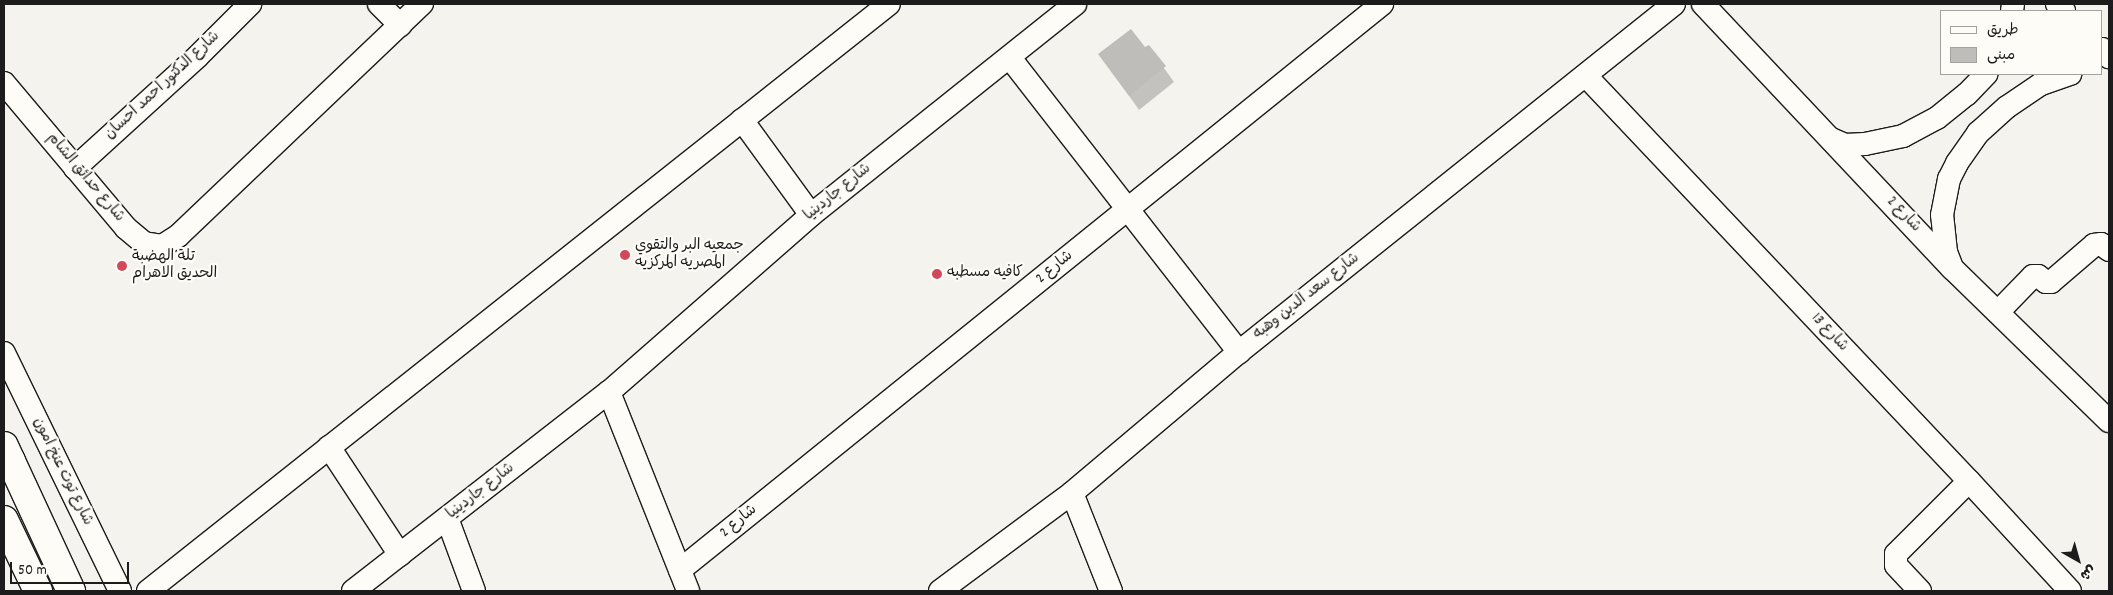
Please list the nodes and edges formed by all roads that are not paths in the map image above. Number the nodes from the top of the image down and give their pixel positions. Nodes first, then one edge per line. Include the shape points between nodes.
1 (250, 4) edge
2 (379, 4) edge
3 (422, 4) edge
4 (889, 4) edge
5 (1075, 4) edge
6 (1382, 4) edge
7 (1674, 4) edge
8 (1702, 4) edge
9 (400, 25) junction
10 (1010, 58) junction
11 (1985, 75) edge
12 (2067, 75) edge
13 (1586, 76) junction
14 (4, 83) edge
15 (742, 120) junction
16 (1831, 139) junction
17 (75, 168) junction
18 (1127, 210) junction
19 (810, 215) junction
20 (2109, 250) edge
21 (1952, 268) junction
22 (1998, 312) junction
23 (1239, 352) junction
24 (4, 353) edge
25 (609, 392) junction
26 (2109, 421) edge
27 (329, 447) junction
28 (6, 453) edge
29 (1969, 481) junction
30 (1072, 493) junction
31 (447, 518) junction
32 (4, 520) edge
33 (400, 555) junction
34 (680, 570) junction
35 (38, 591) edge
36 (72, 591) edge
37 (120, 591) edge
38 (148, 591) edge
39 (353, 591) edge
40 (474, 591) edge
41 (688, 591) edge
42 (940, 591) edge
43 (1112, 591) edge
44 (1920, 591) edge
45 (2070, 591) edge

1 - 17 street, شارع الدكتور احمد احسان
2 - 9 street
3 - 9 street
4 - 15 street
5 - 10 street, شارع جاردينيا
6 - 18 street, شارع 2
7 - 13 street, شارع سعد الدين وهبه
8 - 16 street, شارع 2
9 - 17 street, شارع حدائق الشام via 178,236 162,246 144,243 126,228
10 - 18 street
10 - 19 street, شارع جاردينيا
11 - 16 street via 1937,118 1903,136 1845,145
12 - 21 street via 2023,94 1991,120 1966,147 1947,188 1942,215 1946,252
13 - 23 street, شارع سعد الدين وهبه
13 - 29 street, شارع 13
14 - 17 street, شارع حدائق الشام
15 - 19 street
15 - 27 street
16 - 21 street, شارع 2
18 - 23 street
18 - 34 street, شارع 2
19 - 25 street, شارع جاردينيا
20 - 22 street via 2101,244 2094,245 2051,282 2033,276
21 - 22 street, شارع 2
22 - 26 street, شارع 2
23 - 30 street, شارع سعد الدين وهبه
24 - 37 street, شارع توت عنخ امون
25 - 31 street, شارع جاردينيا
25 - 34 street
27 - 33 street
27 - 38 street
28 - 36 main road
29 - 44 street via 1896,554 1896,565
29 - 45 street, شارع 13
30 - 42 street, شارع سعد الدين وهبه
30 - 43 street
31 - 33 street, شارع جاردينيا
31 - 40 street
32 - 35 main road
33 - 39 street, شارع جاردينيا
34 - 41 street

